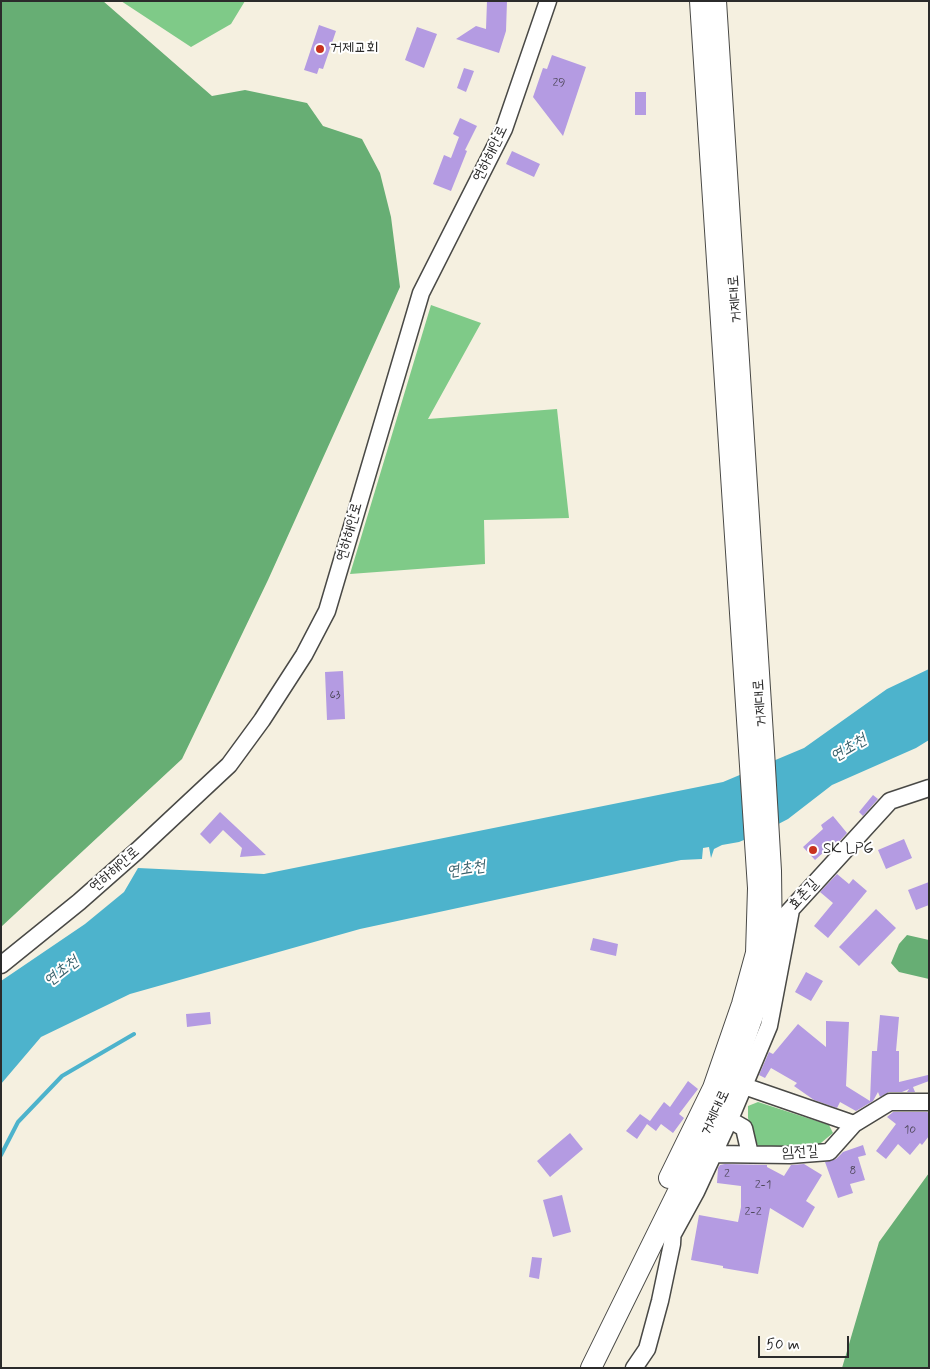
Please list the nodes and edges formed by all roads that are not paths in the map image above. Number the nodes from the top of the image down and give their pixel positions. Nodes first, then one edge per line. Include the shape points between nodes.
1 (548, 1) edge
2 (700, 1) edge
3 (716, 1) edge
4 (757, 754) junction
5 (929, 788) edge
6 (764, 872) junction
7 (791, 910) junction
8 (772, 931) junction
9 (1, 965) edge
10 (744, 1086) junction
11 (929, 1102) edge
12 (730, 1120) junction
13 (854, 1124) junction
14 (714, 1154) junction
15 (750, 1154) junction
16 (676, 1193) junction
17 (672, 1234) junction
18 (578, 1368) edge
19 (591, 1368) edge
20 (634, 1368) edge

1 - 9 street, 연하해안로 via 504,129 421,293 327,611 304,655 229,765 79,902
2 - 4 main road, 거제대로
3 - 4 main road, 거제대로
4 - 6 main road, 거제대로
5 - 7 street, 효촌길 via 890,801
6 - 8 main road, 거제대로
6 - 18 main road, 거제대로 via 756,953 712,1088
7 - 8 street, 효촌길
7 - 10 street via 769,1026
8 - 16 main road, 거제대로 via 772,949 757,1004 725,1096
10 - 12 street
10 - 13 street
11 - 13 street, 임전길 via 890,1102
12 - 14 street
12 - 15 street via 744,1128
13 - 15 street, 임전길 via 828,1152
14 - 15 street, 임전길
14 - 17 street
16 - 17 street
16 - 19 main road, 거제대로
17 - 20 street via 660,1301 647,1349

